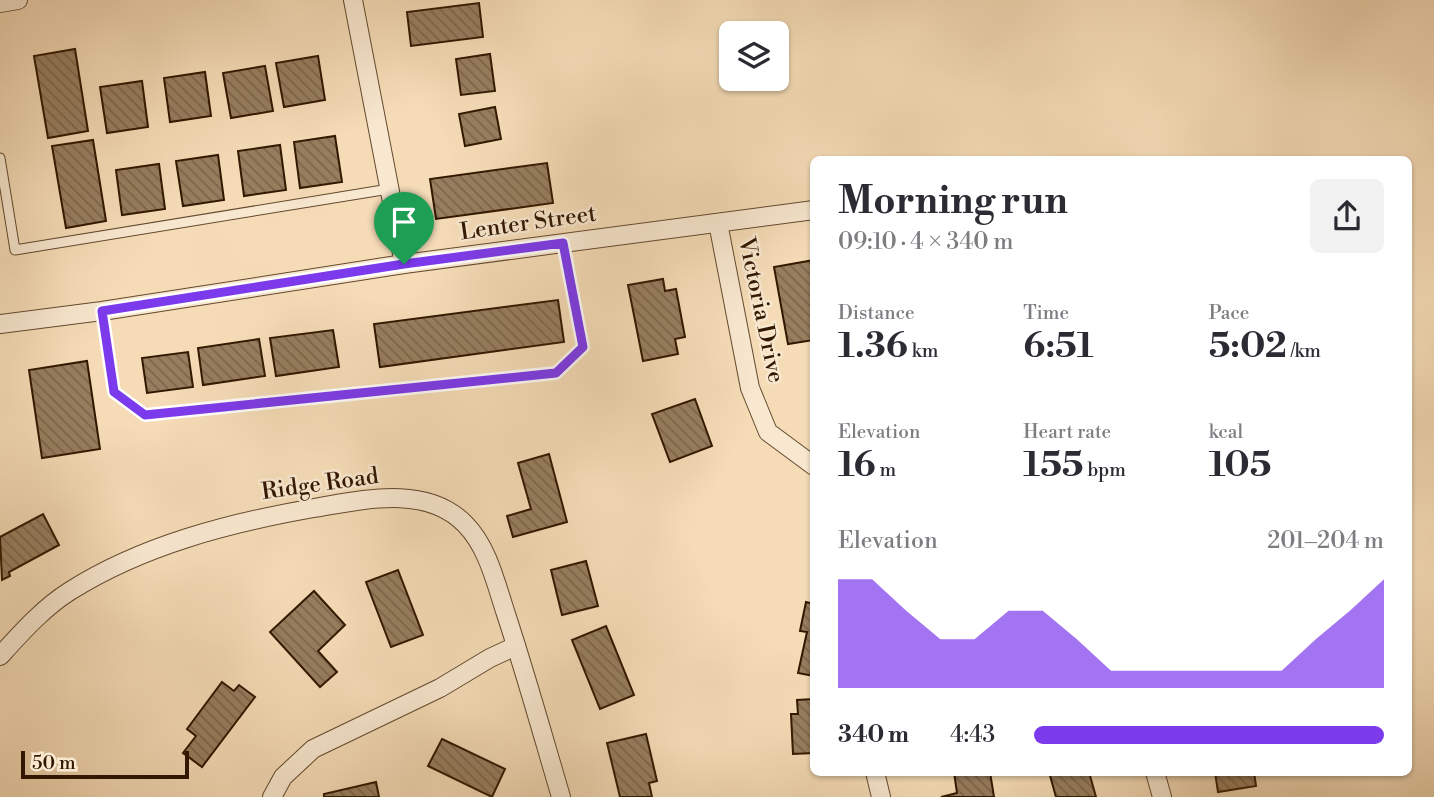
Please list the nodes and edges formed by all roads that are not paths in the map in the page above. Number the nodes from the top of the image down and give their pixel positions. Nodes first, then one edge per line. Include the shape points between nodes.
1 (18, 0) edge
2 (353, 0) edge
3 (0, 3) edge
4 (0, 158) edge
5 (389, 189) junction
6 (810, 210) edge
7 (718, 222) junction
8 (563, 243) junction
9 (404, 264) junction
10 (102, 311) junction
11 (0, 324) edge
12 (810, 463) edge
13 (516, 646) junction
14 (0, 656) edge
15 (876, 776) edge
16 (1156, 776) edge
17 (272, 797) edge
18 (561, 797) edge
19 (881, 797) edge
20 (1162, 797) edge

1 - 3 street
2 - 5 street
4 - 5 lane via 15,250
5 - 9 street
6 - 7 street, Lenter Street
7 - 8 street, Lenter Street
7 - 12 street, Victoria Drive via 750,388 768,432
8 - 9 street, Lenter Street
8 - 10 lane via 583,347 556,373 145,415 114,392
9 - 10 street, Lenter Street
10 - 11 street, Lenter Street
13 - 14 street, Ridge Road via 489,564 466,524 437,505 400,498 359,500 260,517 147,552 67,592
13 - 17 street via 313,749 283,777
13 - 18 street, Ridge Road
15 - 19 street
16 - 20 street

